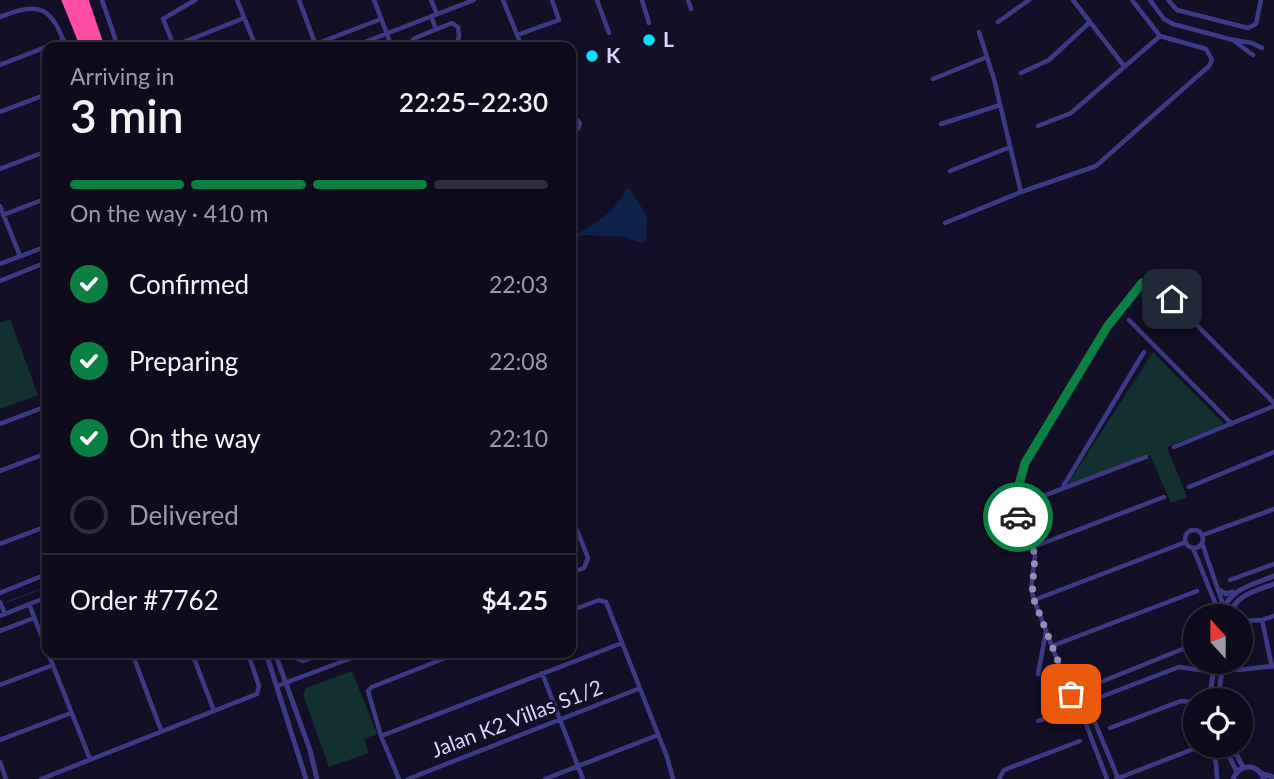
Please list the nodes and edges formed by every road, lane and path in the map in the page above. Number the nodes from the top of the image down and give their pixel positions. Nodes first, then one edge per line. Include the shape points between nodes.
1 (65, 0) edge
2 (72, 0) edge
3 (78, 0) edge
4 (85, 0) edge
5 (102, 0) edge
6 (195, 0) edge
7 (237, 0) edge
8 (299, 0) edge
9 (374, 0) edge
10 (431, 0) edge
11 (474, 0) edge
12 (503, 0) edge
13 (552, 0) edge
14 (597, 0) edge
15 (642, 0) edge
16 (688, 0) edge
17 (1030, 0) edge
18 (1073, 0) edge
19 (1132, 0) edge
20 (1150, 0) edge
21 (1168, 0) edge
22 (1261, 0) edge
23 (691, 9) dead end
24 (434, 15) junction
25 (0, 17) edge
26 (244, 18) junction
27 (381, 19) junction
28 (1090, 22) junction
29 (649, 23) dead end
30 (998, 23) dead end
31 (436, 29) junction
32 (979, 32) dead end
33 (609, 33) dead end
34 (387, 34) junction
35 (517, 35) junction
36 (1160, 36) junction
37 (64, 40) joint
38 (1233, 40) junction
39 (59, 42) edge
40 (82, 42) edge
41 (90, 42) edge
42 (91, 42) edge
43 (99, 42) edge
44 (116, 42) edge
45 (172, 42) edge
46 (186, 42) edge
47 (254, 42) edge
48 (315, 42) edge
49 (326, 42) edge
50 (365, 42) edge
51 (390, 42) edge
52 (411, 42) edge
53 (457, 42) edge
54 (520, 42) edge
55 (1262, 48) dead end
56 (42, 49) edge
57 (1253, 55) dead end
58 (987, 57) junction
59 (0, 65) edge
60 (1124, 66) junction
61 (1021, 73) dead end
62 (933, 79) dead end
63 (42, 96) edge
64 (1000, 105) junction
65 (0, 112) edge
66 (941, 124) dead end
67 (1038, 126) dead end
68 (1010, 148) junction
69 (42, 153) edge
70 (0, 169) edge
71 (950, 172) dead end
72 (1021, 192) junction
73 (42, 200) edge
74 (0, 206) edge
75 (4, 215) junction
76 (946, 223) dead end
77 (42, 248) edge
78 (20, 256) junction
79 (0, 264) edge
80 (42, 264) edge
81 (0, 281) edge
82 (1129, 320) dead end
83 (1144, 352) dead end
84 (1274, 404) edge
85 (42, 408) edge
86 (0, 424) edge
87 (1231, 424) junction
88 (1174, 447) dead end
89 (1274, 452) edge
90 (42, 455) edge
91 (1146, 457) dead end
92 (0, 471) edge
93 (1189, 487) dead end
94 (1064, 488) junction
95 (1164, 497) dead end
96 (1013, 507) junction
97 (1274, 509) edge
98 (576, 527) edge
99 (42, 528) edge
100 (1203, 535) junction
101 (1186, 542) junction
102 (1202, 543) junction
103 (0, 544) edge
104 (1033, 547) junction
105 (1193, 548) junction
106 (1274, 564) edge
107 (576, 571) edge
108 (42, 576) edge
109 (1274, 576) edge
110 (1230, 580) dead end
111 (1274, 584) edge
112 (1219, 590) junction
113 (1197, 591) dead end
114 (1237, 591) junction
115 (0, 593) edge
116 (42, 599) edge
117 (1034, 600) junction
118 (0, 602) edge
119 (29, 604) junction
120 (1215, 604) edge
121 (1225, 604) edge
122 (1226, 604) edge
123 (1234, 604) edge
124 (576, 609) edge
125 (2, 615) edge
126 (1274, 616) edge
127 (34, 618) junction
128 (1253, 620) edge
129 (1262, 620) junction
130 (0, 631) edge
131 (1046, 632) junction
132 (42, 637) edge
133 (622, 643) junction
134 (1052, 646) junction
135 (1183, 649) edge
136 (50, 658) edge
137 (134, 658) edge
138 (194, 658) edge
139 (250, 658) edge
140 (268, 658) edge
141 (277, 658) edge
142 (352, 658) edge
143 (445, 658) edge
144 (53, 665) junction
145 (1273, 666) edge
146 (1183, 668) edge
147 (1253, 668) edge
148 (542, 673) junction
149 (1038, 674) dead end
150 (286, 683) junction
151 (0, 685) edge
152 (277, 686) junction
153 (638, 689) junction
154 (1071, 694) junction
155 (1183, 701) edge
156 (1087, 703) junction
157 (1079, 706) junction
158 (214, 711) junction
159 (72, 713) junction
160 (561, 719) junction
161 (1038, 721) dead end
162 (1110, 728) dead end
163 (161, 731) junction
164 (1099, 732) junction
165 (658, 735) junction
166 (1090, 735) junction
167 (381, 736) junction
168 (0, 740) edge
169 (1080, 741) dead end
170 (1183, 753) edge
171 (1215, 758) edge
172 (1230, 758) edge
173 (1238, 758) edge
174 (90, 759) junction
175 (0, 762) edge
176 (578, 766) junction
177 (1243, 767) junction
178 (1237, 772) junction
179 (673, 776) edge
180 (1263, 777) edge
181 (1274, 777) edge
182 (6, 779) edge
183 (41, 779) edge
184 (306, 779) edge
185 (317, 779) edge
186 (400, 779) edge
187 (408, 779) edge
188 (545, 779) edge
189 (583, 779) edge
190 (999, 779) edge
191 (1107, 779) edge
192 (1117, 779) edge
193 (1217, 779) edge
194 (1233, 779) edge

1 - 40 highway
2 - 41 highway
3 - 42 highway
4 - 43 highway
5 - 44 street
6 - 45 street via 163,19
7 - 26 street
8 - 48 street
9 - 27 street
10 - 24 street
11 - 24 street
12 - 35 street
13 - 35 street via 559,20
14 - 33 street
15 - 29 street
16 - 23 street
17 - 30 street
18 - 28 street
19 - 36 street
20 - 38 street via 1173,24
21 - 22 street via 1177,10 1248,28 1255,24
24 - 31 street
24 - 34 street
25 - 37 street via 29,7 40,9 57,23
26 - 46 street
26 - 47 street
27 - 34 street
27 - 49 street
28 - 60 street
28 - 61 street via 1049,60
31 - 52 street
31 - 53 street via 452,23 458,27
32 - 58 street
34 - 50 street
34 - 51 street
35 - 54 street
36 - 60 street
36 - 72 street via 1200,46 1210,53 1209,66 1096,166
37 - 39 street
38 - 55 street
38 - 57 street
56 - 59 street
58 - 62 street
58 - 64 street
60 - 67 street via 1071,113
63 - 65 street
64 - 66 street
64 - 68 street
68 - 71 street
68 - 72 street
69 - 70 street
72 - 76 street
73 - 75 street
74 - 75 street
75 - 78 street
77 - 78 street
78 - 79 street
80 - 81 street
82 - 87 street
83 - 94 street
84 - 87 street
84 - 96 street via 1154,282 1146,281 1107,327 1025,463
85 - 86 street
87 - 88 street
89 - 93 street
90 - 92 street
91 - 94 street
94 - 96 street
95 - 104 street
96 - 104 street
97 - 100 street
98 - 107 street via 588,558 584,568
99 - 103 street
100 - 101 street via 1191,530
100 - 102 street
101 - 105 street
101 - 117 street
102 - 105 street
102 - 112 street
104 - 117 street
105 - 120 street
106 - 110 street
108 - 115 street
109 - 114 street
111 - 123 street
112 - 114 street via 1226,594
112 - 121 street
113 - 134 street
114 - 122 street
116 - 119 street
117 - 131 street
118 - 125 street
119 - 125 street
119 - 127 street
124 - 133 street via 606,602
126 - 129 street
127 - 130 street
127 - 132 street
128 - 129 street
129 - 145 street
131 - 134 street
131 - 149 street
133 - 148 street
133 - 153 street
134 - 154 street
135 - 154 street
136 - 144 street
137 - 163 street
138 - 158 street
139 - 158 street via 259,691
140 - 152 street
141 - 150 street
142 - 150 street
143 - 167 street via 372,687 369,698
144 - 151 street
144 - 159 street
145 - 147 street
146 - 156 street
148 - 160 street
148 - 167 street
150 - 152 street
150 - 185 street
152 - 184 street
153 - 160 street, Jalan K2 Villas S1/2
153 - 165 street
154 - 157 street
155 - 162 street
156 - 157 street
156 - 164 street
157 - 161 street
157 - 166 street
158 - 163 street
159 - 168 street
159 - 174 street
160 - 176 street
160 - 187 street, Jalan K2 Villas S1/2
163 - 174 street
164 - 166 street
164 - 192 street
165 - 176 street
165 - 179 street
166 - 191 street
167 - 186 street
169 - 190 street via 1004,770
170 - 192 street
171 - 193 street
172 - 178 street
173 - 177 street
174 - 183 street
175 - 182 street
176 - 188 street
176 - 189 street
177 - 178 street
177 - 180 street via 1257,769
178 - 194 street
180 - 181 street

